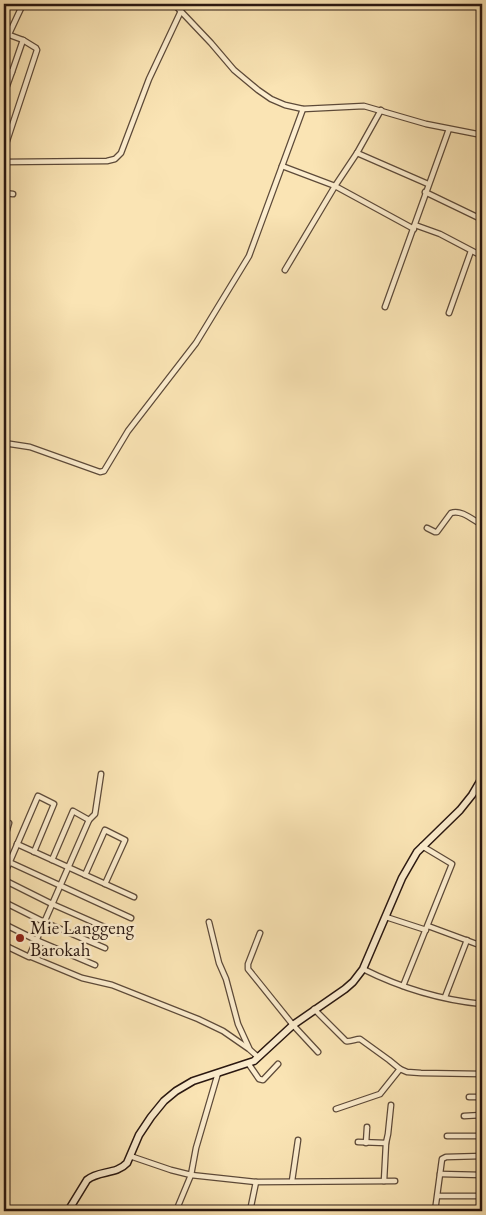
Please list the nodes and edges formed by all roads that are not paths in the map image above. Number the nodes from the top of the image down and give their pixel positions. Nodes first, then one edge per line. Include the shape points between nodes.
1 (23, 4) edge
2 (174, 4) edge
3 (181, 11) junction
4 (4, 33) edge
5 (10, 34) junction
6 (23, 40) junction
7 (4, 70) edge
8 (12, 72) junction
9 (4, 94) edge
10 (303, 109) junction
11 (381, 110) junction
12 (448, 129) junction
13 (482, 135) edge
14 (6, 139) edge
15 (4, 150) edge
16 (357, 153) junction
17 (4, 162) edge
18 (282, 166) junction
19 (428, 184) junction
20 (335, 186) junction
21 (425, 192) junction
22 (4, 193) edge
23 (13, 194) dead end
24 (479, 218) dead end
25 (414, 227) junction
26 (471, 251) junction
27 (480, 255) dead end
28 (285, 270) dead end
29 (385, 307) dead end
30 (449, 313) dead end
31 (4, 443) edge
32 (482, 525) edge
33 (427, 528) dead end
34 (101, 774) dead end
35 (482, 778) edge
36 (90, 820) junction
37 (9, 823) dead end
38 (4, 840) edge
39 (17, 844) junction
40 (422, 846) junction
41 (34, 852) junction
42 (52, 860) junction
43 (9, 862) junction
44 (68, 868) junction
45 (4, 875) edge
46 (85, 875) junction
47 (4, 880) edge
48 (105, 884) junction
49 (60, 886) junction
50 (134, 896) dead end
51 (4, 902) edge
52 (52, 904) junction
53 (386, 917) junction
54 (131, 918) dead end
55 (44, 922) junction
56 (209, 922) dead end
57 (4, 924) edge
58 (427, 928) junction
59 (118, 933) dead end
60 (260, 933) dead end
61 (36, 940) junction
62 (467, 940) junction
63 (4, 946) edge
64 (482, 946) edge
65 (105, 948) dead end
66 (29, 956) junction
67 (95, 966) dead end
68 (363, 969) junction
69 (403, 986) junction
70 (445, 997) junction
71 (482, 1004) edge
72 (314, 1009) junction
73 (293, 1024) junction
74 (249, 1049) junction
75 (318, 1052) dead end
76 (258, 1058) junction
77 (248, 1064) junction
78 (278, 1064) dead end
79 (400, 1069) junction
80 (218, 1072) junction
81 (482, 1074) edge
82 (469, 1097) dead end
83 (482, 1097) edge
84 (390, 1105) dead end
85 (336, 1109) dead end
86 (464, 1116) dead end
87 (482, 1116) edge
88 (367, 1127) dead end
89 (447, 1136) dead end
90 (482, 1136) edge
91 (298, 1140) dead end
92 (358, 1142) dead end
93 (366, 1143) junction
94 (386, 1143) junction
95 (130, 1156) junction
96 (482, 1156) edge
97 (192, 1174) junction
98 (440, 1174) junction
99 (482, 1175) edge
100 (292, 1181) junction
101 (384, 1181) junction
102 (395, 1181) dead end
103 (256, 1182) junction
104 (438, 1196) junction
105 (482, 1196) edge
106 (69, 1210) edge
107 (85, 1211) edge
108 (176, 1211) edge
109 (250, 1211) edge
110 (436, 1211) edge

1 - 5 street
2 - 3 street
3 - 10 street via 234,70 258,90 285,105
3 - 17 street via 149,79 121,153 115,159
4 - 5 street
5 - 6 street
6 - 8 street
6 - 14 street via 37,50
7 - 8 street
8 - 9 street
10 - 11 street via 364,106
10 - 18 street
11 - 12 street
11 - 16 street
12 - 13 street
12 - 19 street
14 - 15 street
16 - 19 street
16 - 20 street
18 - 20 street
18 - 31 street via 249,256 196,343 128,431 104,471 30,447
19 - 21 street
20 - 25 street
20 - 28 street
21 - 24 street
21 - 25 street
22 - 23 street
25 - 26 street via 440,234
25 - 29 street
26 - 27 street
26 - 30 street
32 - 33 street via 454,511 437,532
34 - 36 street via 95,814
35 - 40 main road via 460,810
36 - 42 street via 73,812
36 - 44 street
37 - 38 street
39 - 41 street
39 - 41 street via 38,796 54,804
39 - 43 street
40 - 53 main road via 409,864
40 - 58 street via 452,864
41 - 42 street
42 - 44 street
43 - 45 street
43 - 49 street
44 - 46 street
44 - 49 street
46 - 48 street
46 - 48 street via 105,830 125,840
47 - 52 street
48 - 50 street
49 - 52 street
49 - 54 street
51 - 55 street
52 - 55 street
52 - 59 street
53 - 58 street
53 - 68 main road
55 - 61 street
55 - 65 street
56 - 74 street via 218,963
57 - 61 street
58 - 62 street
58 - 69 street
60 - 73 street via 248,969
61 - 66 street
61 - 67 street
62 - 64 street
62 - 70 street
63 - 66 street
66 - 74 street via 198,1019
68 - 69 street
68 - 72 main road via 353,982
69 - 70 street
70 - 71 street
72 - 73 main road
72 - 79 street via 346,1041 363,1041
73 - 75 street
73 - 76 main road
74 - 76 street
76 - 77 main road
77 - 78 street via 263,1080
77 - 80 main road
79 - 81 street via 413,1073
79 - 85 street via 380,1094
80 - 95 main road via 184,1085 164,1101 139,1135
80 - 97 street via 196,1148
82 - 83 street
84 - 94 street
86 - 87 street
88 - 93 street
89 - 90 street
91 - 100 street
92 - 93 street
93 - 94 street
94 - 101 street
95 - 97 street
95 - 106 main road via 121,1168 87,1180
96 - 98 street via 446,1157 442,1159
97 - 103 street
97 - 108 street
98 - 99 street
98 - 104 street
100 - 101 street
100 - 103 street
101 - 102 street
103 - 109 street
104 - 105 street
104 - 110 street
106 - 107 street

